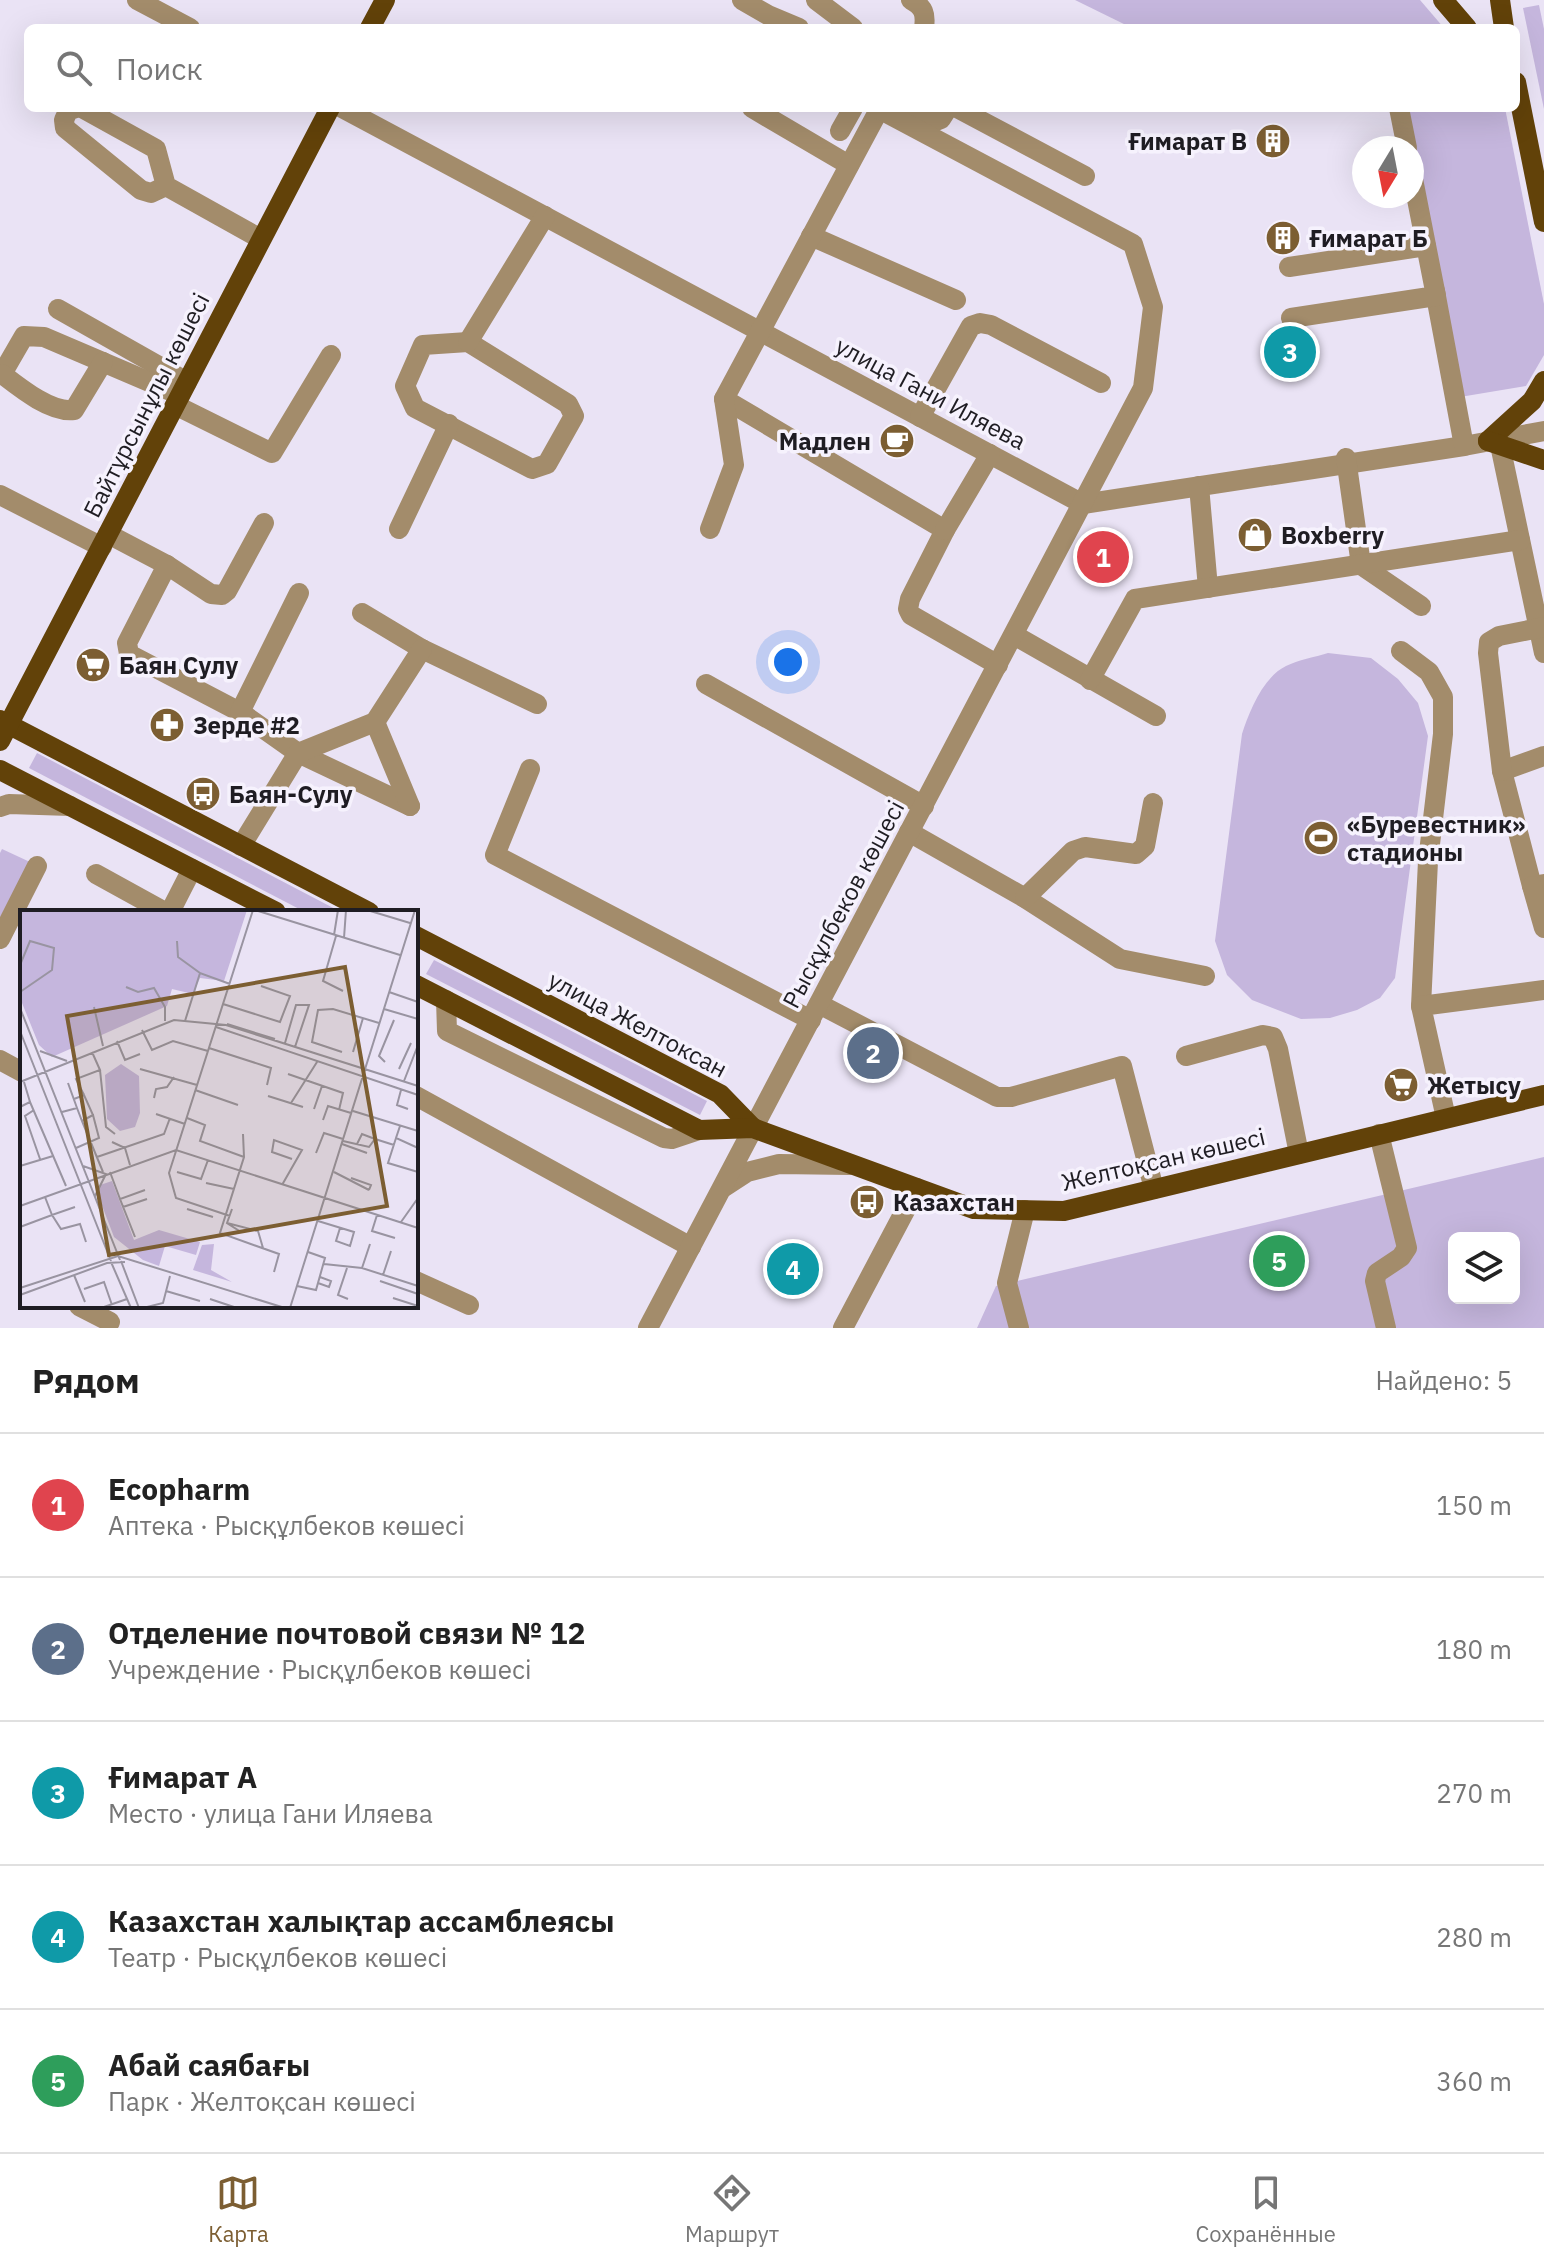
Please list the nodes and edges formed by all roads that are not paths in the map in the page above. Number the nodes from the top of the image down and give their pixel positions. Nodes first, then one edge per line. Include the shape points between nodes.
1 (137, 0) edge
2 (385, 0) edge
3 (742, 0) edge
4 (816, 0) edge
5 (911, 0) edge
6 (1443, 0) edge
7 (1500, 0) edge
8 (182, 24) edge
9 (372, 24) edge
10 (789, 24) edge
11 (848, 24) edge
12 (925, 24) edge
13 (1464, 24) edge
14 (1503, 24) edge
15 (1520, 101) edge
16 (68, 112) edge
17 (87, 112) edge
18 (328, 112) edge
19 (350, 112) edge
20 (759, 112) edge
21 (851, 112) edge
22 (878, 112) edge
23 (887, 112) edge
24 (914, 112) edge
25 (945, 112) edge
26 (965, 112) edge
27 (1400, 112) edge
28 (840, 131) dead end
29 (1405, 136) edge
30 (849, 165) junction
31 (1085, 176) dead end
32 (166, 186) junction
33 (1419, 208) edge
34 (545, 216) junction
35 (1544, 222) edge
36 (811, 236) junction
37 (261, 239) junction
38 (1426, 246) junction
39 (1289, 267) dead end
40 (1435, 291) junction
41 (956, 300) dead end
42 (58, 309) dead end
43 (1291, 318) dead end
44 (760, 330) junction
45 (468, 342) junction
46 (331, 355) dead end
47 (103, 362) junction
48 (1, 373) edge
49 (1544, 381) edge
50 (1101, 383) dead end
51 (181, 394) junction
52 (724, 399) junction
53 (920, 417) junction
54 (449, 424) junction
55 (1544, 431) edge
56 (1494, 443) junction
57 (1464, 446) junction
58 (990, 454) junction
59 (1544, 460) edge
60 (1347, 461) junction
61 (1199, 486) junction
62 (0, 495) edge
63 (1083, 504) junction
64 (264, 523) dead end
65 (399, 529) dead end
66 (710, 529) dead end
67 (945, 530) junction
68 (105, 540) junction
69 (1520, 540) junction
70 (167, 565) junction
71 (1361, 565) junction
72 (1208, 588) junction
73 (299, 593) dead end
74 (1421, 606) dead end
75 (362, 613) dead end
76 (1541, 627) edge
77 (1014, 635) junction
78 (422, 649) junction
79 (1401, 651) dead end
80 (1544, 653) edge
81 (998, 665) junction
82 (1090, 680) junction
83 (706, 684) dead end
84 (537, 704) dead end
85 (240, 712) junction
86 (1156, 716) dead end
87 (375, 722) junction
88 (3, 729) edge
89 (298, 753) junction
90 (1544, 756) edge
91 (530, 769) dead end
92 (0, 770) edge
93 (1502, 771) junction
94 (1153, 803) dead end
95 (70, 806) junction
96 (924, 806) junction
97 (0, 807) edge
98 (909, 832) junction
99 (241, 846) junction
100 (37, 866) dead end
101 (192, 869) junction
102 (96, 874) dead end
103 (1538, 885) edge
104 (1025, 898) junction
105 (163, 910) edge
106 (168, 910) edge
107 (272, 910) edge
108 (365, 910) edge
109 (1544, 928) edge
110 (418, 937) edge
111 (0, 939) edge
112 (1205, 976) dead end
113 (418, 986) edge
114 (1544, 990) edge
115 (1421, 1006) junction
116 (815, 1012) junction
117 (1186, 1056) dead end
118 (0, 1060) edge
119 (20, 1071) edge
120 (1544, 1095) edge
121 (418, 1097) edge
122 (1446, 1118) junction
123 (753, 1128) junction
124 (1379, 1134) junction
125 (1299, 1154) junction
126 (855, 1165) junction
127 (917, 1188) junction
128 (1154, 1189) junction
129 (721, 1190) junction
130 (1025, 1210) junction
131 (691, 1247) junction
132 (418, 1282) edge
133 (469, 1305) dead end
134 (84, 1308) edge
135 (111, 1319) edge
136 (648, 1328) edge
137 (843, 1328) edge
138 (1019, 1328) edge
139 (1386, 1328) edge

1 - 8 street
2 - 9 main road
3 - 10 street
4 - 11 street
5 - 12 street via 920,4
6 - 13 main road
7 - 14 main road
15 - 35 main road
16 - 32 street via 65,128 141,190 151,193
17 - 32 street via 156,149
18 - 37 main road, Байтұрсынұлы көшесі
19 - 34 street, улица Гани Иляева
20 - 30 street
21 - 28 street
22 - 30 street
23 - 63 street, Рысқұлбеков көшесі via 1133,244 1153,307 1143,388
24 - 25 street via 931,123
26 - 31 street
27 - 29 street
30 - 36 street
32 - 37 street
33 - 38 street
34 - 44 street, улица Гани Иляева
34 - 45 street
36 - 41 street
36 - 44 street
37 - 51 main road, Байтұрсынұлы көшесі
38 - 39 street
38 - 40 street
40 - 43 street via 1436,296
40 - 57 street
42 - 51 street
44 - 52 street
44 - 53 street, улица Гани Иляева
45 - 54 street via 423,345 405,386 415,408
45 - 54 street via 568,404 574,416 547,464 532,469
46 - 51 street via 272,453
47 - 48 street via 44,337 24,336
47 - 48 street via 74,410 67,411
47 - 51 street
49 - 56 main road
50 - 53 street via 980,323 971,326
51 - 68 main road, Байтұрсынұлы көшесі
52 - 66 street via 734,465
52 - 67 street
53 - 58 street, улица Гани Иляева
54 - 65 street
55 - 56 street
56 - 57 street
56 - 59 main road
56 - 69 street
57 - 60 street
58 - 63 street, улица Гани Иляева
58 - 67 street
60 - 61 street
60 - 71 street
61 - 63 street
61 - 72 street
62 - 68 street
63 - 77 street, Рысқұлбеков көшесі
64 - 70 street via 222,595 211,594
67 - 81 street via 908,609
68 - 70 street
68 - 88 main road, Байтұрсынұлы көшесі
69 - 71 street
69 - 76 street
70 - 85 street via 127,643 129,654
71 - 72 street
71 - 74 street
72 - 82 street via 1135,599
73 - 85 street
75 - 78 street
76 - 80 street
76 - 93 street via 1489,642
77 - 81 street, Рысқұлбеков көшесі
77 - 82 street
78 - 84 street
78 - 87 street
79 - 115 street via 1429,672 1443,697
81 - 96 street, Рысқұлбеков көшесі
82 - 86 street
83 - 96 street
85 - 89 street
87 - 89 street
87 - 89 street via 410,806
88 - 99 main road
89 - 99 street
90 - 93 street
91 - 116 street via 495,855
92 - 95 main road
93 - 103 street
94 - 104 street via 1145,846 1136,854 1085,847 1073,851
95 - 97 street
95 - 101 main road
96 - 98 street, Рысқұлбеков көшесі
98 - 104 street
98 - 116 street, Рысқұлбеков көшесі
99 - 108 main road
100 - 111 street
101 - 106 street
101 - 107 main road
102 - 105 street
103 - 109 street
104 - 112 street via 1120,959
110 - 123 main road, улица Желтоксан via 720,1094
113 - 123 main road via 699,1130
114 - 115 street
115 - 122 street
116 - 123 street, Рысқұлбеков көшесі
116 - 128 street via 997,1097 1122,1066
117 - 125 street via 1263,1035 1273,1037
118 - 119 street
120 - 122 main road, Желтоқсан көшесі
121 - 131 street
122 - 124 main road, Желтоқсан көшесі
123 - 126 main road, Желтоқсан көшесі
123 - 129 street, Рысқұлбеков көшесі
124 - 125 main road, Желтоқсан көшесі
124 - 139 street via 1407,1248 1377,1273
125 - 128 main road, Желтоқсан көшесі
126 - 127 main road, Желтоқсан көшесі
126 - 129 street via 779,1164 747,1172
127 - 130 main road, Желтоқсан көшесі via 974,1209
127 - 137 street
128 - 130 main road, Желтоқсан көшесі via 1064,1211
129 - 131 street, Рысқұлбеков көшесі
130 - 138 street via 1007,1283
131 - 136 street, Рысқұлбеков көшесі
132 - 133 street
134 - 135 street

